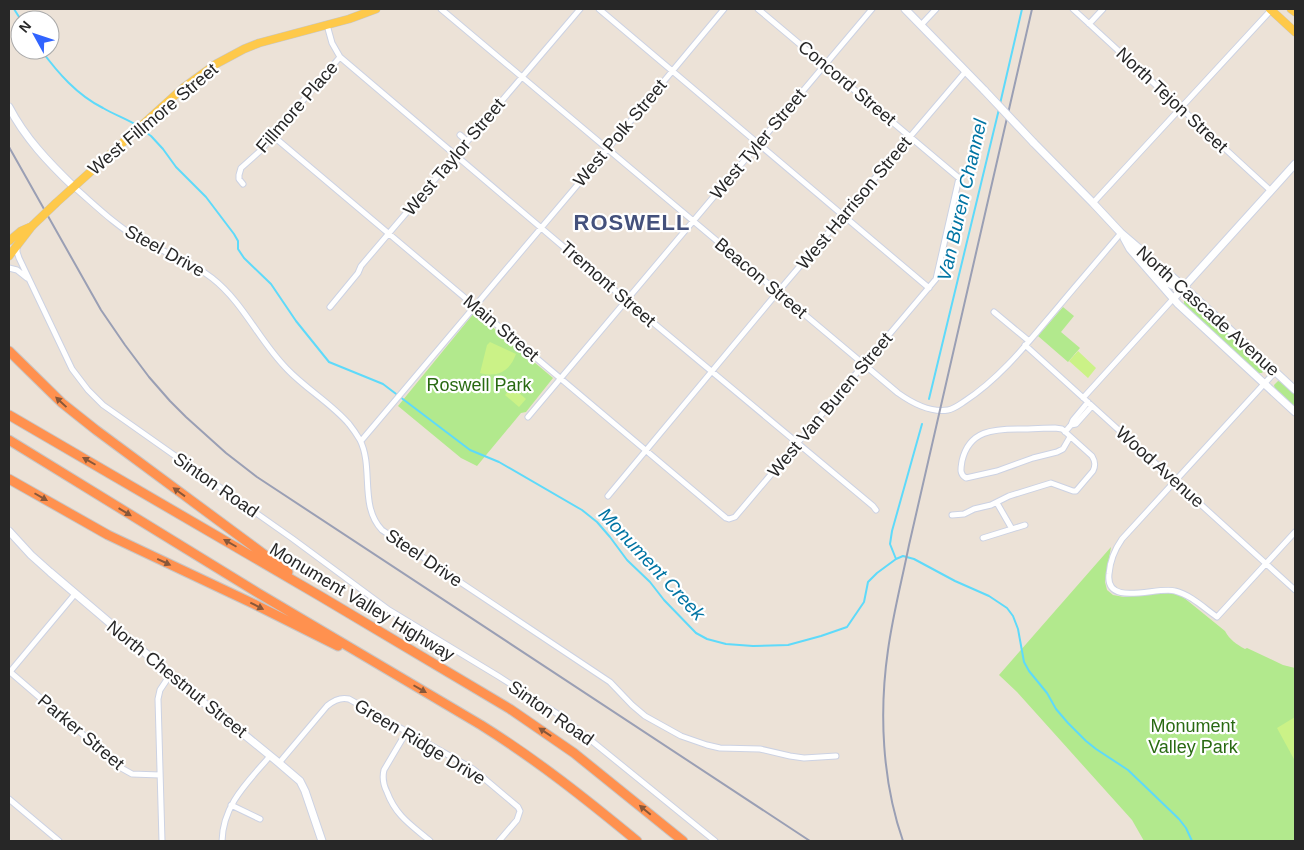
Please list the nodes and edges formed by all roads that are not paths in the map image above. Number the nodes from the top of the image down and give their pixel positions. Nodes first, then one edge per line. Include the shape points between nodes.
1 (376, 9) edge
2 (441, 9) edge
3 (580, 9) edge
4 (599, 9) edge
5 (724, 9) edge
6 (758, 9) edge
7 (872, 9) edge
8 (905, 9) edge
9 (936, 9) edge
10 (1073, 9) edge
11 (1103, 9) edge
12 (1271, 9) edge
13 (1291, 9) edge
14 (1295, 12) edge
15 (1089, 24) junction
16 (327, 25) junction
17 (921, 26) junction
18 (1295, 32) edge
19 (340, 57) junction
20 (825, 65) junction
21 (673, 70) junction
22 (966, 71) junction
23 (522, 77) junction
24 (9, 107) edge
25 (1180, 107) junction
26 (460, 135) dead end
27 (273, 136) junction
28 (911, 136) junction
29 (467, 141) junction
30 (758, 143) junction
31 (608, 149) junction
32 (455, 155) junction
33 (1295, 164) edge
34 (959, 178) joint
35 (244, 184) dead end
36 (74, 186) junction
37 (1271, 190) junction
38 (1093, 203) junction
39 (844, 215) junction
40 (693, 221) junction
41 (32, 226) junction
42 (541, 227) junction
43 (389, 233) junction
44 (1121, 233) junction
45 (9, 240) edge
46 (18, 244) junction
47 (9, 256) edge
48 (1139, 260) junction
49 (9, 268) edge
50 (30, 282) junction
51 (1184, 287) junction
52 (929, 288) junction
53 (778, 293) junction
54 (1173, 299) junction
55 (626, 300) junction
56 (474, 306) junction
57 (330, 307) dead end
58 (994, 312) dead end
59 (1027, 343) junction
60 (9, 351) edge
61 (864, 365) junction
62 (711, 372) junction
63 (1275, 372) junction
64 (560, 378) junction
65 (1264, 384) junction
66 (1295, 390) edge
67 (1083, 398) junction
68 (1090, 404) junction
69 (1295, 412) edge
70 (9, 415) edge
71 (528, 417) dead end
72 (1065, 432) junction
73 (1070, 437) junction
74 (9, 440) edge
75 (361, 441) junction
76 (798, 444) junction
77 (646, 450) junction
78 (9, 479) edge
79 (1176, 480) junction
80 (608, 496) dead end
81 (997, 503) junction
82 (876, 510) dead end
83 (952, 515) dead end
84 (730, 519) joint
85 (1025, 525) dead end
86 (1012, 528) junction
87 (9, 531) edge
88 (1295, 532) edge
89 (983, 538) dead end
90 (1266, 563) junction
91 (1295, 590) edge
92 (75, 594) junction
93 (320, 596) junction
94 (378, 664) junction
95 (9, 672) edge
96 (170, 675) junction
97 (407, 731) junction
98 (270, 756) junction
99 (836, 756) dead end
100 (279, 762) junction
101 (160, 775) junction
102 (9, 799) edge
103 (231, 805) junction
104 (260, 819) dead end
105 (59, 841) edge
106 (162, 841) edge
107 (222, 841) edge
108 (322, 841) edge
109 (430, 841) edge
110 (499, 841) edge
111 (637, 841) edge
112 (683, 841) edge
113 (714, 841) edge

1 - 16 main road, West Fillmore Street
2 - 23 street, Beacon Street
3 - 23 street, West Taylor Street
4 - 21 street
5 - 21 street, West Polk Street
6 - 20 street, Concord Street
7 - 20 street, West Tyler Street
8 - 17 main road, North Cascade Avenue
9 - 17 street
10 - 15 street, North Tejon Street
11 - 15 street
12 - 18 main road
12 - 25 street
13 - 14 main road
15 - 25 street, North Tejon Street
16 - 19 street, Fillmore Place
16 - 36 main road, West Fillmore Street via 259,42 204,71
17 - 22 main road, North Cascade Avenue
19 - 27 street, Fillmore Place
19 - 32 street, Tremont Street
20 - 28 street, Concord Street
20 - 30 street, West Tyler Street
21 - 30 street
21 - 31 street, West Polk Street
22 - 28 street, West Harrison Street
22 - 38 main road, North Cascade Avenue, bridge
23 - 29 street, West Taylor Street
23 - 31 street, Beacon Street
24 - 36 main road via 28,137
25 - 37 street, North Tejon Street
25 - 38 street
26 - 29 street
27 - 35 street, Fillmore Place via 241,168 239,175
27 - 43 street, Main Street
28 - 34 street, Concord Street
28 - 39 street, West Harrison Street
29 - 32 street, West Taylor Street
30 - 39 street
30 - 40 street, West Tyler Street
31 - 40 street, Beacon Street
31 - 42 street, West Polk Street
32 - 42 street, Tremont Street
32 - 43 street, West Taylor Street
33 - 37 main road
34 - 52 street, West Van Buren Street via 936,279
36 - 41 main road, West Fillmore Street, bridge
36 - 75 street, Steel Drive via 127,231 189,262 220,285 235,300 286,369 344,420
37 - 51 main road
38 - 44 main road, North Cascade Avenue
39 - 52 street
39 - 53 street, West Harrison Street
40 - 53 street, Beacon Street
40 - 55 street, West Tyler Street
41 - 45 main road, West Fillmore Street
41 - 46 main road, West Fillmore Street
42 - 55 street, Tremont Street
42 - 56 street, West Polk Street
43 - 56 street, Main Street
43 - 57 street, West Taylor Street
44 - 48 main road, North Cascade Avenue
44 - 51 main road, North Cascade Avenue
44 - 59 street
46 - 47 main road, West Fillmore Street
46 - 50 street, Sinton Road via 18,255
48 - 51 main road via 1170,284
48 - 54 main road, North Cascade Avenue
49 - 50 street, Sinton Road via 18,270
50 - 113 street, Sinton Road via 72,369 103,405 389,610 568,721
51 - 54 main road
51 - 63 main road, North Cascade Avenue
52 - 61 street, West Van Buren Street
53 - 61 street, Beacon Street
53 - 62 street, West Harrison Street
54 - 65 main road, North Cascade Avenue
54 - 67 street
55 - 62 street, Tremont Street
55 - 64 street, West Tyler Street
56 - 64 street, Main Street
56 - 75 street, West Polk Street
58 - 59 street, Wood Avenue
59 - 61 street, Beacon Street via 988,383 946,410 913,403
59 - 67 street, Wood Avenue
93 -> 60 highway via 96,430 62,403
61 - 76 street, West Van Buren Street
62 - 76 street, Tremont Street
62 - 77 street, West Harrison Street
63 - 65 street
63 - 66 main road, North Cascade Avenue
64 - 71 street, West Tyler Street
64 - 77 street, Main Street
65 - 69 main road, North Cascade Avenue
65 - 79 street
67 - 68 street, Wood Avenue
68 - 72 street via 1076,424
68 - 79 street, Wood Avenue
93 -> 70 highway, Monument Valley Highway
72 - 73 street
72 - 73 street via 1055,428 996,429 982,434 965,451 961,473 963,477 970,478 1052,454 1062,450
73 - 81 street via 1092,456 1095,464 1094,471 1076,491 1051,483
74 -> 94 highway
75 - 99 street, Steel Drive via 370,510 382,530 610,682 645,716 681,736 720,748 760,748 804,758
76 - 82 street, Tremont Street
76 - 84 street, West Van Buren Street via 735,518
77 - 80 street, West Harrison Street
77 - 84 street, Main Street
78 -> 94 highway via 114,538
79 - 90 street, Wood Avenue
79 - 90 street via 1122,539 1109,574 1113,590 1124,593 1176,591 1189,596 1217,617
81 - 83 street
81 - 86 street
85 - 86 street
86 - 89 street
87 - 92 main road, North Chestnut Street
88 - 90 street
90 - 91 street, Wood Avenue
92 - 95 street
92 - 96 main road, North Chestnut Street
112 -> 93 highway, Monument Valley Highway via 580,758 503,704
94 -> 111 highway via 506,741 564,782
95 - 101 street, Parker Street via 123,769 132,774
96 - 98 main road, North Chestnut Street
96 - 101 street via 158,699
97 - 100 street, Green Ridge Drive via 354,701 340,698 328,706
97 - 109 street via 384,770 384,786 397,812
97 - 110 street, Green Ridge Drive via 473,769 520,811 517,820
98 - 100 main road, North Chestnut Street
98 - 103 street
100 - 108 main road, North Chestnut Street via 300,781
101 - 106 street
102 - 105 street
103 - 104 street
103 - 107 street

